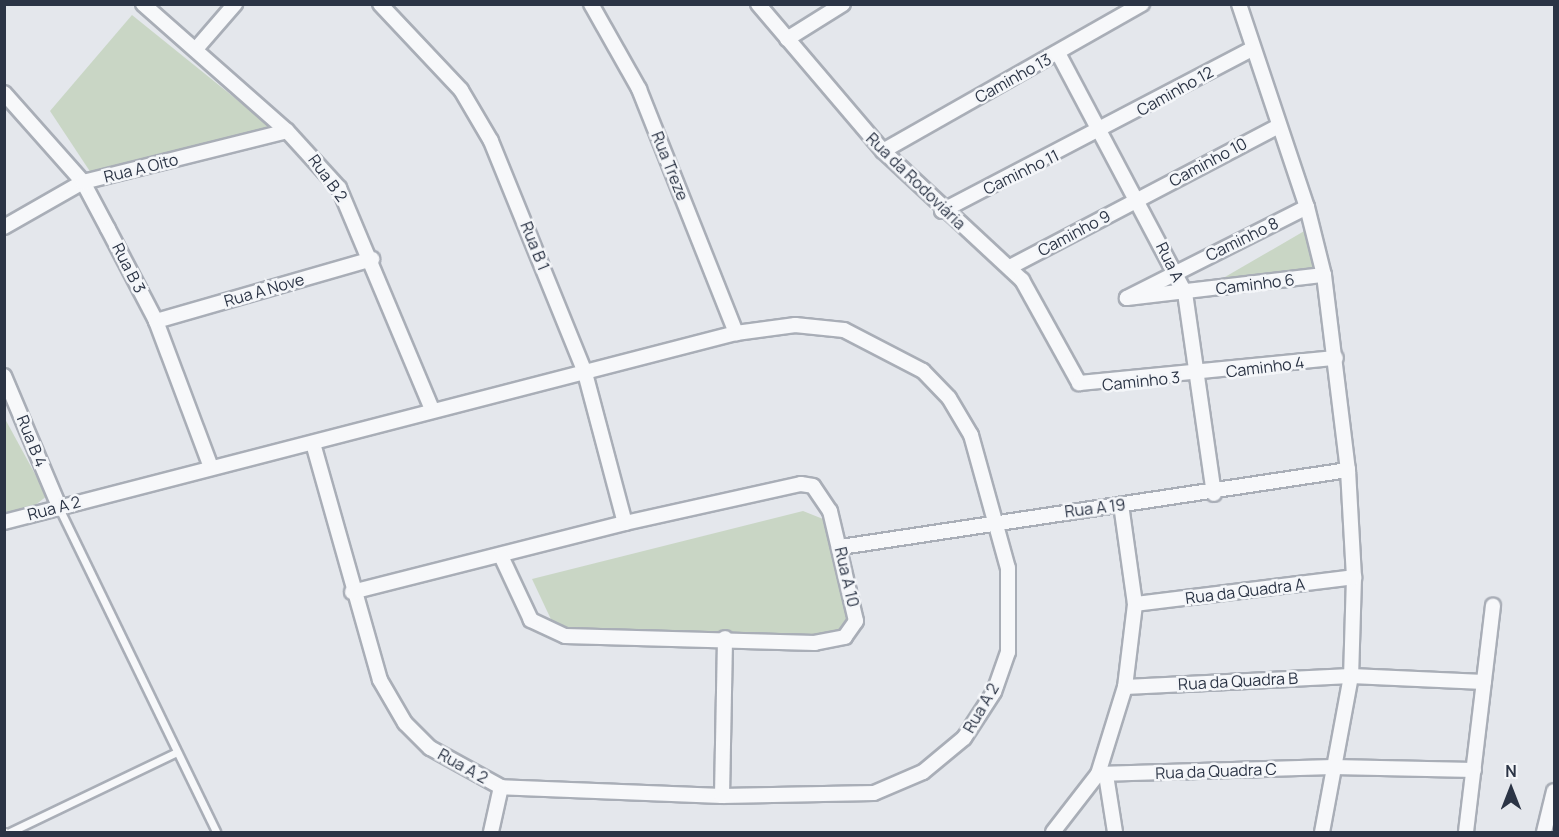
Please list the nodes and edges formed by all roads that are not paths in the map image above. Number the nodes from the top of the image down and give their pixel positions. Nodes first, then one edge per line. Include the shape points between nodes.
1 (143, 4) edge
2 (235, 4) edge
3 (380, 4) edge
4 (591, 4) edge
5 (758, 4) edge
6 (843, 4) edge
7 (1142, 4) edge
8 (1239, 4) edge
9 (787, 39) junction
10 (196, 49) junction
11 (1250, 50) junction
12 (1058, 52) junction
13 (4, 93) edge
14 (1279, 126) junction
15 (287, 130) junction
16 (1099, 133) junction
17 (883, 151) junction
18 (83, 183) junction
19 (1138, 199) junction
20 (1307, 207) junction
21 (942, 211) junction
22 (4, 227) edge
23 (372, 259) junction
24 (1010, 267) junction
25 (1176, 272) junction
26 (1324, 275) junction
27 (1185, 293) junction
28 (1127, 298) joint
29 (156, 321) junction
30 (736, 333) junction
31 (1336, 358) junction
32 (585, 373) junction
33 (1194, 375) junction
34 (4, 376) edge
35 (1088, 385) joint
36 (432, 409) junction
37 (313, 443) junction
38 (211, 466) junction
39 (1348, 470) junction
40 (1214, 494) junction
41 (59, 506) junction
42 (1121, 506) junction
43 (998, 520) junction
44 (4, 522) edge
45 (625, 523) junction
46 (841, 547) junction
47 (501, 556) junction
48 (1354, 577) junction
49 (352, 592) junction
50 (1135, 604) junction
51 (1493, 606) dead end
52 (725, 638) junction
53 (1351, 676) junction
54 (1484, 682) junction
55 (1125, 687) junction
56 (175, 753) junction
57 (1333, 767) junction
58 (1474, 770) junction
59 (1102, 774) junction
60 (501, 787) junction
61 (1554, 791) edge
62 (722, 796) junction
63 (10, 832) edge
64 (216, 832) edge
65 (491, 832) edge
66 (1053, 832) edge
67 (1115, 832) edge
68 (1322, 832) edge
69 (1467, 832) edge
70 (1544, 832) edge

1 - 10 street, Rua B 2
2 - 10 street
3 - 32 street, Rua B 1 via 461,90 490,141
4 - 30 street, Rua Treze via 639,89
5 - 9 street, Rua da Rodoviária
6 - 9 street
7 - 12 street, Caminho 13
8 - 11 street
9 - 17 street, Rua da Rodoviária
10 - 15 street, Rua B 2
11 - 14 street
11 - 16 street, Caminho 12
12 - 16 street, Rua A
12 - 17 street, Caminho 13
13 - 18 street, Rua B 3
14 - 19 street, Caminho 10
14 - 20 street
15 - 18 street, Rua A Oito
15 - 23 street, Rua B 2 via 342,193
16 - 19 street, Rua A
16 - 21 street, Caminho 11
17 - 21 street, Rua da Rodoviária
18 - 22 street, Rua A Oito
18 - 29 street, Rua B 3
19 - 24 street, Caminho 9
19 - 25 street, Rua A
20 - 25 street, Caminho 8
20 - 26 street
21 - 24 street, Rua da Rodoviária
23 - 29 street, Rua A Nove
23 - 36 street, Rua B 2
24 - 35 street, Rua da Rodoviária via 1032,296 1066,367
25 - 27 street, Rua A
25 - 28 street, Caminho 8
26 - 27 street, Caminho 6
26 - 31 street
27 - 28 street, Caminho 6
27 - 33 street, Rua A
29 - 38 street, Rua B 3
30 - 32 street, Rua A 2
30 - 43 street, Rua A 2 via 795,326 844,330 923,371 949,398 971,435
31 - 33 street, Caminho 4
31 - 39 street
32 - 36 street, Rua A 2
32 - 45 street, Rua B 1
33 - 35 street, Caminho 3
33 - 40 street, Rua A
34 - 41 street, Rua B 4
36 - 37 street, Rua A 2
37 - 38 street, Rua A 2
37 - 49 street, Rua A 2
38 - 41 street, Rua A 2
39 - 40 street, Rua A 19
39 - 48 street
40 - 42 street, Rua A 19
41 - 44 street, Rua A 2
41 - 56 lane
42 - 43 street, Rua A 19
42 - 50 street
43 - 46 street, Rua A 19
43 - 62 street, Rua A 2 via 1008,568 1008,652 994,692 964,738 923,772 874,793
45 - 46 street, Rua A 10 via 801,484 824,497
45 - 47 street, Rua A 10
46 - 52 street, Rua A 10 via 856,607 856,621 845,637 815,643
47 - 49 street, Rua A 10
47 - 52 street, Rua A 10 via 521,604 545,630 565,636
48 - 50 street, Rua da Quadra A
48 - 53 street
49 - 60 street, Rua A 2 via 380,680 405,723 463,770
50 - 55 street
51 - 54 street
52 - 62 street
53 - 54 street, Rua da Quadra B
53 - 55 street, Rua da Quadra B
53 - 57 street
54 - 58 street
55 - 59 street
56 - 63 lane
56 - 64 lane
57 - 58 street, Rua da Quadra C
57 - 59 street, Rua da Quadra C
57 - 68 street
58 - 69 street
59 - 66 street
59 - 67 street
60 - 62 street, Rua A 2
60 - 65 street
61 - 70 street

